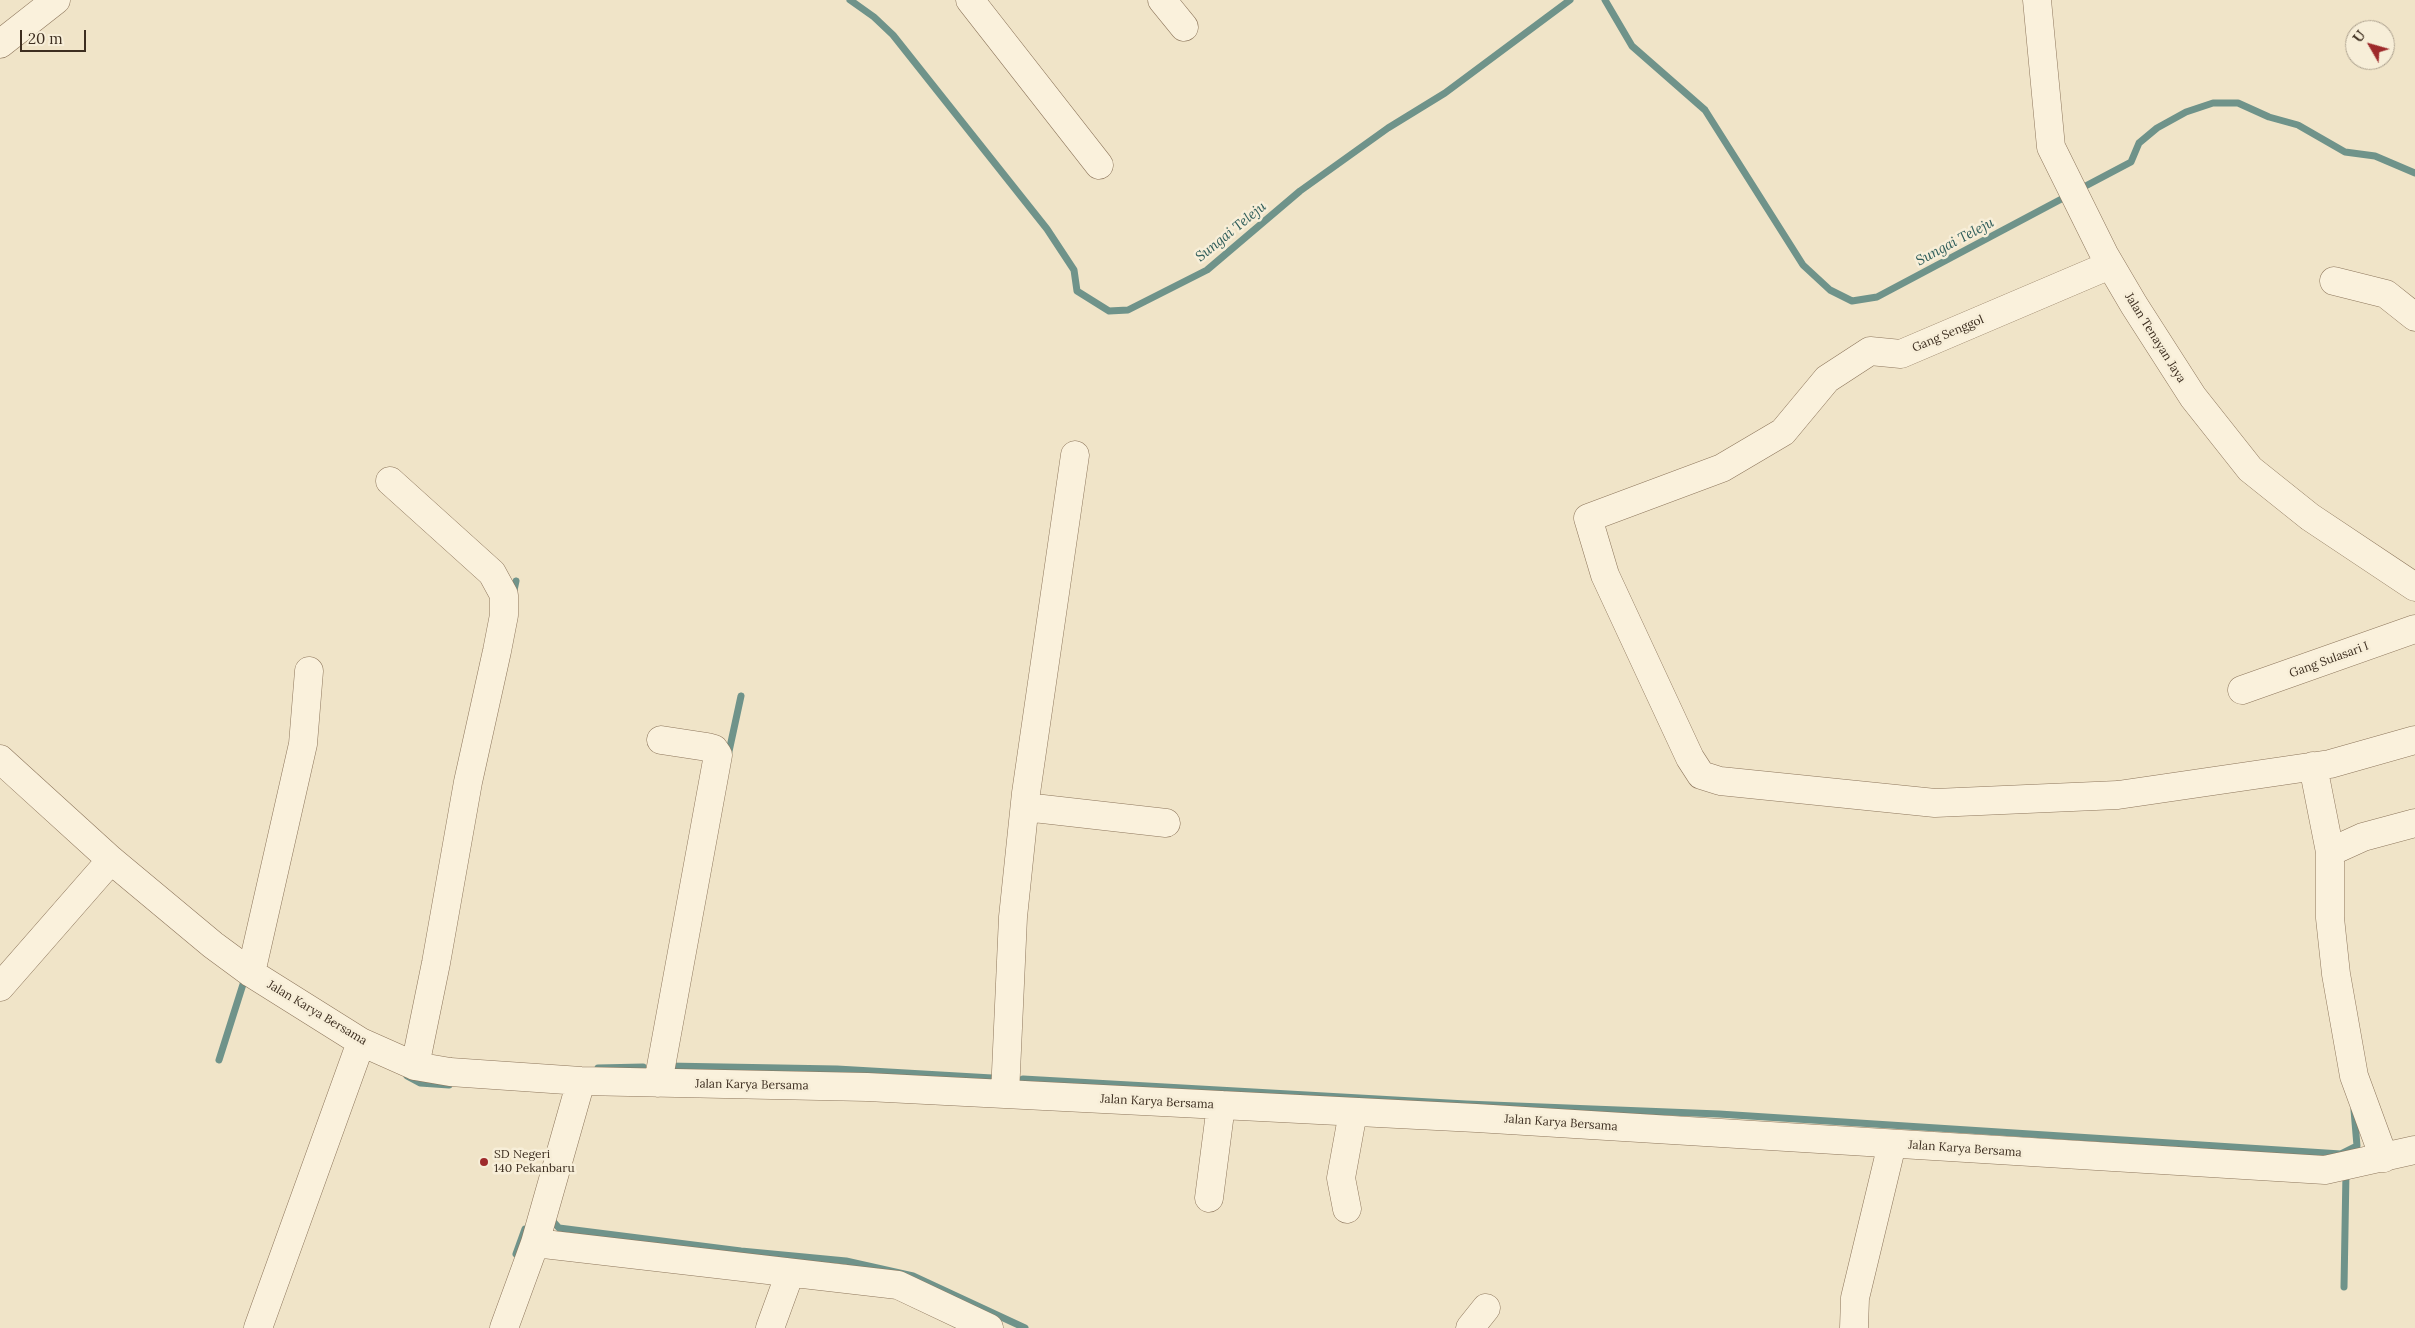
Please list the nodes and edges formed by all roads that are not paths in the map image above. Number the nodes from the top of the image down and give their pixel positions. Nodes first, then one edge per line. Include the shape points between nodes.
1 (56, 0) edge
2 (970, 0) edge
3 (1162, 0) edge
4 (2037, 0) edge
5 (1184, 27) dead end
6 (0, 44) edge
7 (1099, 165) dead end
8 (2107, 260) junction
9 (2334, 281) dead end
10 (2415, 316) edge
11 (1074, 455) dead end
12 (390, 481) dead end
13 (2415, 587) edge
14 (2415, 629) edge
15 (309, 670) dead end
16 (2242, 690) dead end
17 (661, 740) dead end
18 (2415, 740) edge
19 (0, 759) edge
20 (2313, 766) junction
21 (1025, 807) junction
22 (1166, 823) dead end
23 (2415, 823) edge
24 (2330, 852) junction
25 (111, 860) junction
26 (251, 973) junction
27 (0, 987) edge
28 (362, 1042) junction
29 (416, 1066) junction
30 (581, 1081) junction
31 (658, 1083) junction
32 (1005, 1094) junction
33 (1221, 1105) junction
34 (1353, 1112) junction
35 (1892, 1144) junction
36 (2415, 1150) edge
37 (2384, 1158) junction
38 (1209, 1198) dead end
39 (1347, 1209) dead end
40 (535, 1243) junction
41 (790, 1273) junction
42 (258, 1328) edge
43 (504, 1328) edge
44 (770, 1328) edge
45 (989, 1328) edge
46 (1854, 1328) edge

1 - 6 street
2 - 7 street
3 - 5 street
4 - 8 street, Jalan Tenayan Jaya via 2051,147
8 - 13 street, Jalan Tenayan Jaya via 2193,397 2250,469 2310,517
8 - 20 street, Gang Senggol via 1901,354 1870,351 1828,379 1783,432 1722,468 1588,518 1605,575 1690,758 1701,775 1720,782 1935,803 2118,795
9 - 10 street via 2386,294
11 - 21 street
12 - 29 street via 492,574 504,595 504,615 468,782
14 - 16 street, Gang Sulasari I
15 - 26 street via 303,744
17 - 31 street via 707,747 718,755
18 - 20 street
19 - 25 street, Jalan Karya Bersama
20 - 24 street
21 - 22 street
21 - 32 street via 1013,917
23 - 24 street via 2363,837
24 - 37 street via 2330,918 2336,974 2354,1076
25 - 26 street, Jalan Karya Bersama
25 - 27 street
26 - 28 street, Jalan Karya Bersama
28 - 29 street, Jalan Karya Bersama
28 - 42 street
29 - 30 street, Jalan Karya Bersama via 450,1072
30 - 31 street, Jalan Karya Bersama
30 - 40 street
31 - 32 street, Jalan Karya Bersama
32 - 33 street, Jalan Karya Bersama
33 - 34 street, Jalan Karya Bersama
33 - 38 street
34 - 35 street, Jalan Karya Bersama
34 - 39 street via 1342,1178
35 - 37 street, Jalan Karya Bersama via 2325,1170
35 - 46 street via 1855,1298
36 - 37 street, Jalan Karya Bersama
40 - 41 street
40 - 43 street
41 - 44 street
41 - 45 street via 898,1285

